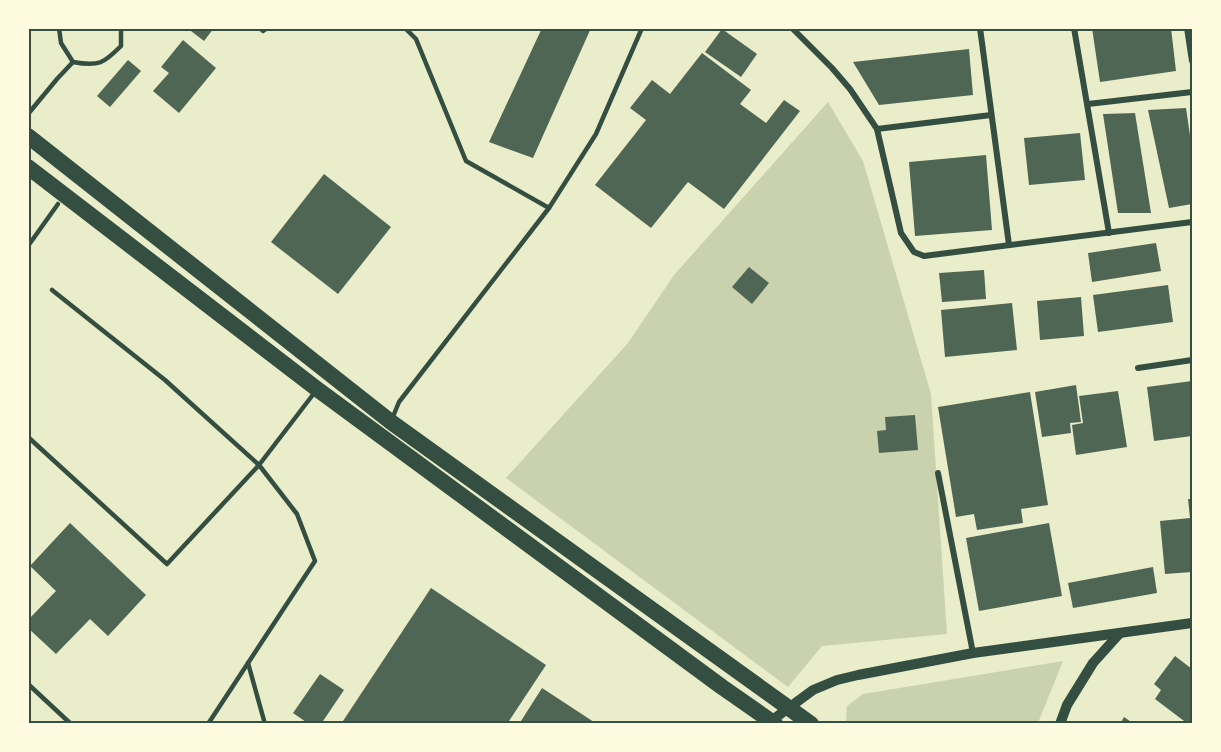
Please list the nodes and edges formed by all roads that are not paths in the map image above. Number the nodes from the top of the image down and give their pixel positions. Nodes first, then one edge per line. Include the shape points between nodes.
1 (59, 28) edge
2 (121, 28) edge
3 (260, 28) edge
4 (267, 28) edge
5 (405, 28) edge
6 (642, 28) edge
7 (799, 28) edge
8 (980, 28) edge
9 (1074, 28) edge
10 (1187, 28) edge
11 (793, 29) edge
12 (1192, 61) edge
13 (74, 62) junction
14 (1192, 92) edge
15 (1088, 104) junction
16 (28, 114) edge
17 (991, 115) junction
18 (877, 129) junction
19 (28, 136) edge
20 (28, 167) edge
21 (58, 204) dead end
22 (549, 208) junction
23 (1192, 222) edge
24 (1109, 233) junction
25 (1009, 245) junction
26 (28, 246) edge
27 (52, 290) dead end
28 (1192, 360) edge
29 (1138, 368) dead end
30 (329, 373) junction
31 (317, 389) junction
32 (391, 422) junction
33 (28, 437) edge
34 (259, 465) junction
35 (938, 473) dead end
36 (1192, 623) edge
37 (1120, 633) junction
38 (973, 653) junction
39 (248, 662) junction
40 (28, 684) edge
41 (789, 707) junction
42 (773, 722) edge
43 (71, 723) edge
44 (208, 723) edge
45 (265, 723) edge
46 (811, 723) edge
47 (1060, 723) edge

1 - 13 lane via 61,43
2 - 13 lane via 122,45 106,61 88,65
3 - 4 lane
5 - 22 lane via 416,39 466,161
6 - 22 lane via 596,134
7 - 11 street
8 - 17 street
9 - 15 street
10 - 12 street
11 - 18 street via 850,89
13 - 16 lane
14 - 15 street
15 - 24 street
17 - 18 street
17 - 25 street
18 - 25 street via 901,233 914,252 924,256
19 - 30 highway
20 - 31 highway
21 - 26 lane
22 - 32 lane via 399,402
23 - 24 street
24 - 25 street
27 - 34 lane via 165,380
28 - 29 street
30 - 31 lane
30 - 32 highway
31 - 34 lane
31 - 42 highway
32 - 41 highway
33 - 34 lane via 167,564
34 - 39 lane via 297,514 315,561
35 - 38 street
36 - 37 street
37 - 38 street
37 - 47 street via 1093,663
38 - 41 street via 837,680 813,690
39 - 44 lane
39 - 45 lane
40 - 43 lane
41 - 42 street
41 - 46 highway

